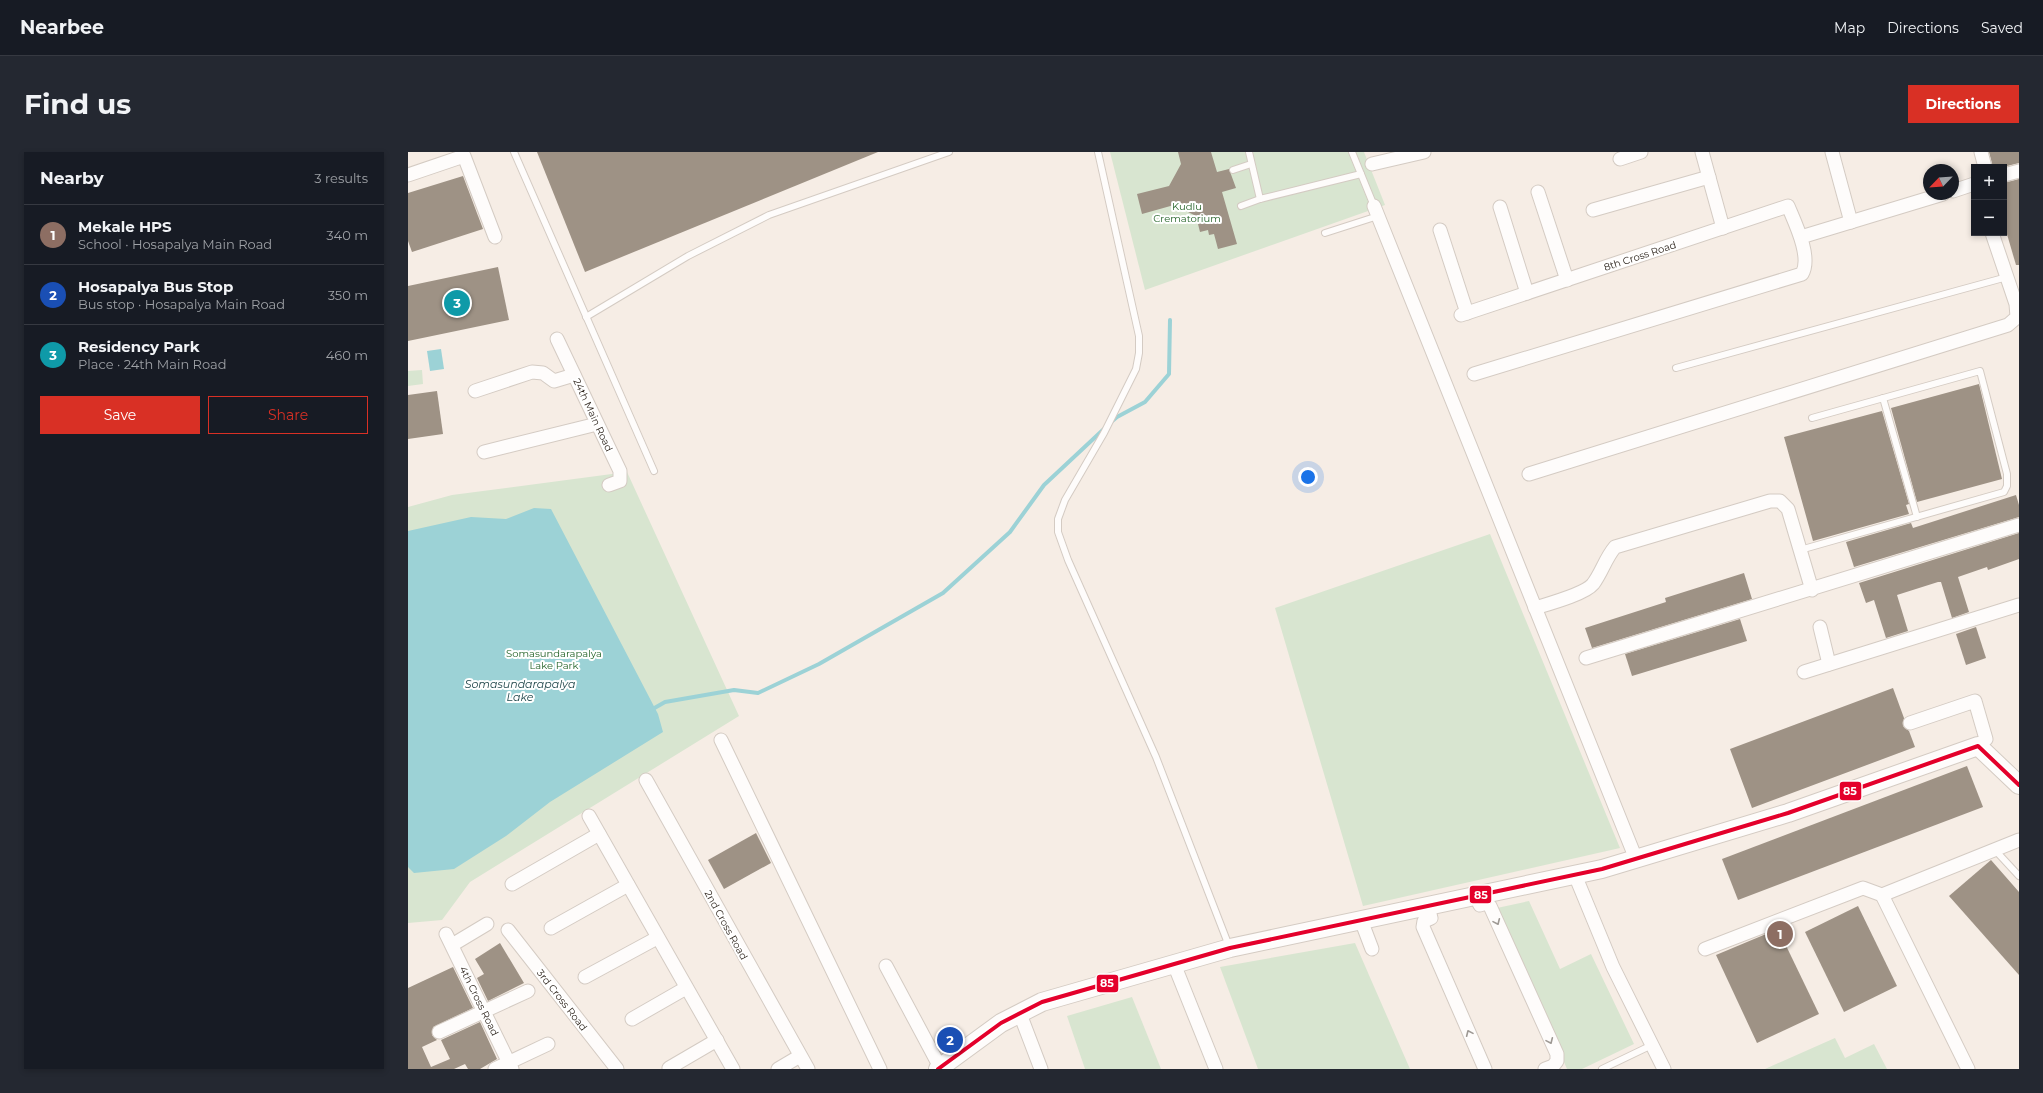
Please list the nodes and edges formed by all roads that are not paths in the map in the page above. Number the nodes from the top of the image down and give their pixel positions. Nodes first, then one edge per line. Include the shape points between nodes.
1 (514, 152) edge
2 (949, 152) edge
3 (1098, 152) edge
4 (1249, 152) edge
5 (1352, 152) edge
6 (1424, 152) edge
7 (1640, 152) edge
8 (1702, 152) edge
9 (1833, 152) edge
10 (1981, 152) edge
11 (1620, 159) dead end
12 (1251, 164) junction
13 (1372, 164) dead end
14 (1984, 164) edge
15 (1233, 170) dead end
16 (2019, 171) edge
17 (1361, 174) junction
18 (2007, 174) edge
19 (408, 175) edge
20 (1709, 177) junction
21 (1971, 185) edge
22 (1959, 189) edge
23 (1538, 192) dead end
24 (1260, 199) junction
25 (1923, 200) edge
26 (1241, 206) dead end
27 (1500, 207) dead end
28 (1593, 210) dead end
29 (1376, 211) junction
30 (1851, 222) junction
31 (1723, 228) junction
32 (1440, 230) dead end
33 (1325, 233) dead end
34 (1993, 236) edge
35 (495, 237) dead end
36 (1801, 237) junction
37 (2007, 277) junction
38 (1567, 280) junction
39 (1527, 293) junction
40 (586, 317) junction
41 (557, 338) dead end
42 (1676, 368) dead end
43 (1474, 374) dead end
44 (574, 375) junction
45 (475, 391) dead end
46 (1883, 398) junction
47 (1812, 418) dead end
48 (597, 424) junction
49 (484, 452) dead end
50 (654, 471) dead end
51 (1530, 474) dead end
52 (609, 485) dead end
53 (1917, 517) junction
54 (2019, 525) edge
55 (1800, 550) junction
56 (1812, 590) junction
57 (2019, 605) edge
58 (1535, 608) junction
59 (1820, 627) dead end
60 (1586, 658) dead end
61 (1829, 664) junction
62 (1804, 672) dead end
63 (1910, 723) dead end
64 (721, 740) dead end
65 (1978, 746) junction
66 (646, 780) dead end
67 (2019, 785) edge
68 (589, 816) dead end
69 (599, 834) junction
70 (2019, 840) edge
71 (1995, 850) junction
72 (1636, 859) junction
73 (1575, 875) junction
74 (2019, 876) edge
75 (512, 884) dead end
76 (628, 884) junction
77 (1475, 896) junction
78 (1882, 896) junction
79 (1428, 906) junction
80 (1361, 920) junction
81 (487, 924) dead end
82 (551, 928) dead end
83 (508, 930) dead end
84 (657, 938) junction
85 (1230, 948) junction
86 (1372, 949) dead end
87 (1705, 949) dead end
88 (1174, 964) junction
89 (886, 966) dead end
90 (585, 977) dead end
91 (686, 988) junction
92 (528, 991) dead end
93 (484, 1012) junction
94 (1020, 1014) junction
95 (632, 1019) dead end
96 (439, 1032) dead end
97 (717, 1040) junction
98 (548, 1044) dead end
99 (1652, 1045) junction
100 (800, 1056) junction
101 (510, 1066) edge
102 (669, 1068) edge
103 (940, 1068) edge
104 (495, 1069) edge
105 (617, 1069) edge
106 (733, 1069) edge
107 (778, 1069) edge
108 (808, 1069) edge
109 (880, 1069) edge
110 (1041, 1069) edge
111 (1216, 1069) edge
112 (1485, 1069) edge
113 (1545, 1069) edge
114 (1602, 1069) edge
115 (1664, 1069) edge
116 (1968, 1069) edge

1 - 40 lane
2 - 40 lane via 770,215 688,256
3 - 85 lane via 1139,336 1139,353 1136,369 1104,433 1065,500 1058,520 1058,532 1068,560 1156,757
4 - 12 lane
5 - 17 lane
6 - 13 street
7 - 11 street
8 - 20 street
9 - 30 street
10 - 14 street
12 - 15 lane
12 - 24 lane
16 - 18 street
17 - 24 lane
17 - 29 lane
19 - 35 street via 464,156
20 - 28 street
20 - 31 street
21 - 22 street
23 - 38 street
24 - 26 lane
25 - 30 street
27 - 39 street
29 - 33 lane
29 - 58 street
30 - 36 street
31 - 36 street, 8th Cross Road via 1788,206
31 - 38 street, 8th Cross Road
32 - 39 street, 8th Cross Road via 1464,314
34 - 37 street
36 - 43 street via 1806,267 1802,274
37 - 42 lane
37 - 51 street via 2016,304 2017,317 2008,325
38 - 39 street, 8th Cross Road
40 - 50 lane
41 - 44 street, 24th Main Road
44 - 45 street via 554,381 543,373 532,372
44 - 48 street, 24th Main Road
46 - 47 lane
46 - 53 lane
46 - 53 lane via 1980,371 2008,474 2007,486 2004,492
48 - 49 street
48 - 52 street, 24th Main Road via 620,471 620,481
53 - 55 lane
54 - 56 street
55 - 56 street
55 - 58 street via 1788,509 1780,502 1770,501 1615,547 1591,586
56 - 60 street
57 - 61 street
58 - 72 street
59 - 61 street
61 - 62 street
63 - 65 street via 1975,701 1986,738
64 - 109 street
65 - 67 street
65 - 72 street via 1788,813
66 - 100 street, 2nd Cross Road
68 - 69 street
69 - 75 street
69 - 76 street
70 - 71 street
71 - 74 lane
71 - 78 street
72 - 73 street
73 - 77 street
73 - 99 street via 1613,967
76 - 82 street
76 - 84 street
77 - 79 street
77 -> 113 street via 1480,905 1486,903 1490,906 1556,1054 1557,1061
78 - 87 street via 1863,888
78 - 116 street
79 - 80 street
112 -> 79 street via 1422,927 1424,921 1431,918
80 - 85 street
80 - 86 street
81 - 93 street, 4th Cross Road via 449,939
83 - 105 street, 3rd Cross Road
84 - 90 street
84 - 91 street
85 - 88 street
88 - 94 street via 1042,1002
88 - 111 street
89 - 103 street
91 - 95 street
91 - 97 street
92 - 93 street
93 - 96 street
93 - 101 street, 4th Cross Road
94 - 103 street via 1001,1023
94 - 110 street
97 - 102 street
97 - 106 street
98 - 101 street
99 - 114 lane
99 - 115 street
100 - 107 street
100 - 108 street, 2nd Cross Road
101 - 104 street

